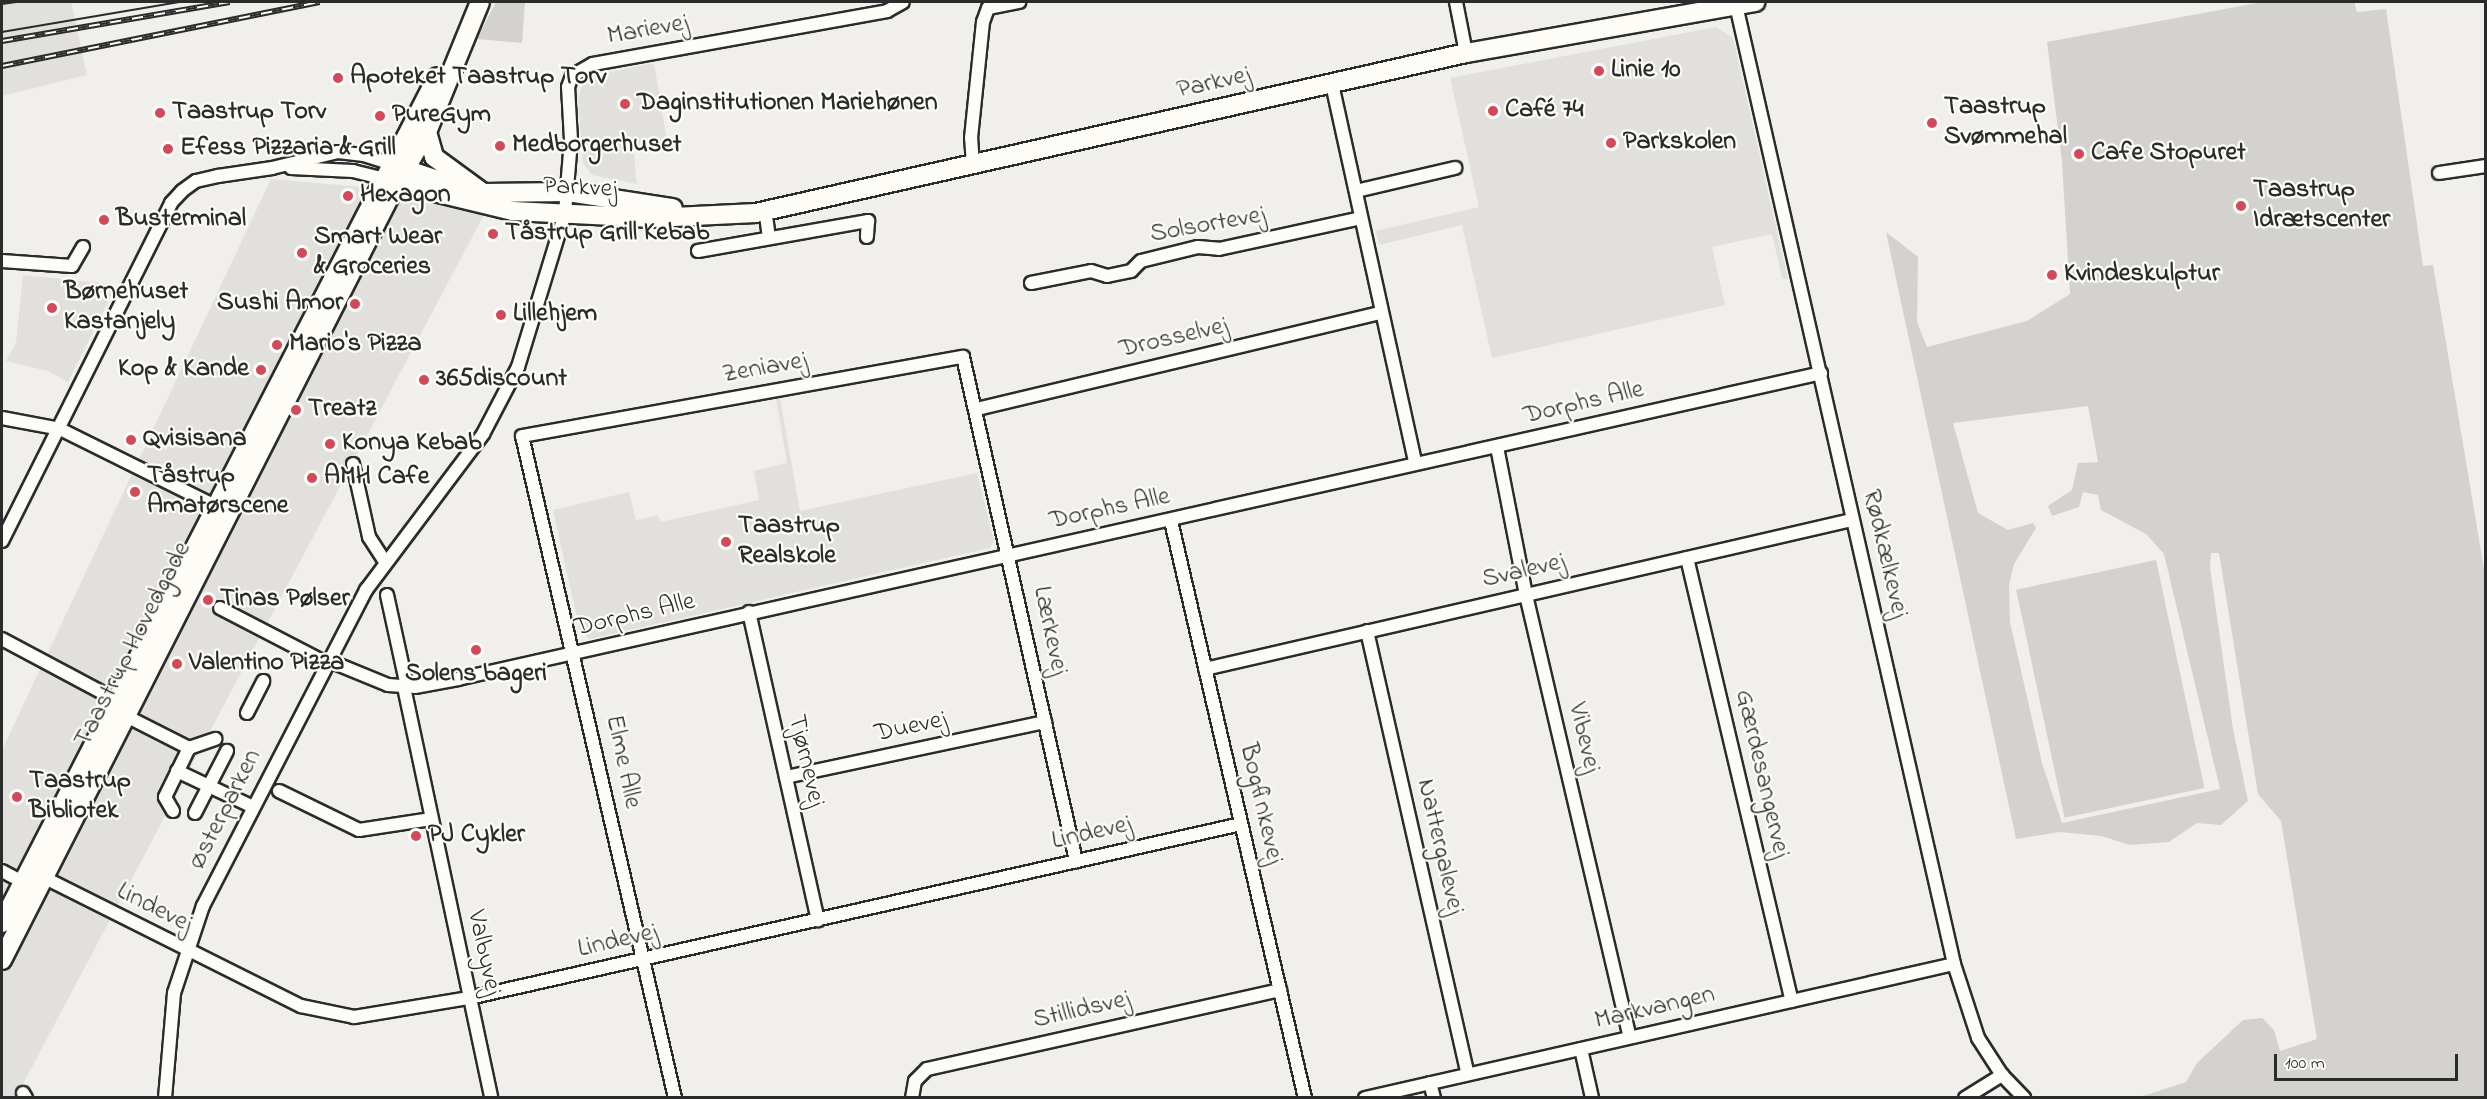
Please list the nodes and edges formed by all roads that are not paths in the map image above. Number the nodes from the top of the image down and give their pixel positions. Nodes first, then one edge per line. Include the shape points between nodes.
1 (480, 2) edge
2 (903, 2) edge
3 (1019, 2) edge
4 (1456, 2) edge
5 (1756, 2) edge
6 (1736, 5) junction
7 (466, 29) junction
8 (1466, 53) junction
9 (1332, 84) junction
10 (427, 132) junction
11 (973, 165) junction
12 (2486, 166) edge
13 (272, 168) junction
14 (1455, 168) dead end
15 (2439, 173) dead end
16 (395, 174) junction
17 (1356, 191) junction
18 (568, 192) junction
19 (483, 193) junction
20 (763, 209) junction
21 (565, 213) junction
22 (1361, 218) junction
23 (867, 237) dead end
24 (769, 238) junction
25 (83, 247) dead end
26 (698, 251) dead end
27 (2, 261) edge
28 (1031, 282) dead end
29 (1381, 313) junction
30 (1821, 373) junction
31 (977, 409) junction
32 (2, 418) edge
33 (60, 429) junction
34 (522, 436) joint
35 (1497, 447) junction
36 (1415, 463) junction
37 (353, 464) dead end
38 (223, 511) junction
39 (1852, 520) junction
40 (1171, 521) junction
41 (2, 541) edge
42 (1010, 554) junction
43 (1687, 558) junction
44 (385, 562) junction
45 (387, 595) dead end
46 (1526, 595) junction
47 (220, 608) dead end
48 (749, 612) junction
49 (1367, 631) junction
50 (2, 639) edge
51 (575, 653) junction
52 (327, 662) junction
53 (1205, 669) junction
54 (263, 681) dead end
55 (405, 687) junction
56 (124, 708) junction
57 (247, 713) dead end
58 (1045, 722) junction
59 (215, 739) dead end
60 (189, 748) junction
61 (227, 751) dead end
62 (177, 771) junction
63 (786, 777) junction
64 (209, 786) junction
65 (279, 791) dead end
66 (253, 807) junction
67 (173, 812) dead end
68 (195, 813) dead end
69 (431, 819) junction
70 (1241, 824) junction
71 (1076, 861) junction
72 (2, 871) edge
73 (33, 880) junction
74 (818, 920) junction
75 (2, 923) edge
76 (186, 951) junction
77 (643, 959) junction
78 (2, 960) edge
79 (1954, 964) junction
80 (1280, 990) junction
81 (470, 998) junction
82 (1792, 1001) junction
83 (1630, 1037) junction
84 (1581, 1049) junction
85 (1468, 1074) junction
86 (2002, 1075) junction
87 (1430, 1083) junction
88 (165, 1098) edge
89 (491, 1098) edge
90 (675, 1098) edge
91 (912, 1098) edge
92 (1305, 1098) edge
93 (1365, 1098) edge
94 (1434, 1098) edge
95 (1592, 1098) edge
96 (1965, 1098) edge
97 (2024, 1098) edge

1 - 7 street, Taastrup Hovedgade
2 - 18 street, Marievej via 887,11 582,69 568,87 572,140
3 - 11 street via 988,8 982,22 971,138
4 - 8 street
5 - 6 street, Parkvej
6 - 8 street, Parkvej
6 - 30 street, Rødkælkevej
7 - 10 street, Taastrup Hovedgade
7 - 16 street, Taastrup Hovedgade via 452,47
8 - 9 street, Parkvej
9 - 11 street, Parkvej
9 - 17 street
10 - 16 street, Taastrup Hovedgade
10 - 19 street via 434,157
11 - 20 street, Parkvej
12 - 15 street
13 - 16 street
13 - 16 street via 345,152
13 - 33 street via 196,181 171,203
14 - 17 street
16 - 19 street, Parkvej
16 - 21 street, Parkvej via 513,211
16 - 38 street, Taastrup Hovedgade
17 - 22 street
18 - 19 street, Parkvej
18 - 20 street, Parkvej via 686,210
18 - 21 street, Marievej
20 - 21 street, Parkvej via 713,218
20 - 24 street
21 - 44 street, Østerparken via 518,367 505,394 483,434 440,495
22 - 28 street, Solsortevej via 1219,249 1198,247 1141,261 1131,271 1107,276 1091,271
22 - 29 street
23 - 24 street via 868,221
24 - 26 street
25 - 27 street via 72,266
29 - 31 street, Drosselvej
29 - 36 street
30 - 35 street, Dorphs Alle
30 - 39 street, Rødkælkevej
31 - 34 street, Zeniavej via 960,357
31 - 42 street, Lærkevej
32 - 33 street
33 - 38 street
33 - 41 street
34 - 51 street, Elme Alle
35 - 36 street, Dorphs Alle
35 - 46 street, Vibevej
36 - 40 street, Dorphs Alle
37 - 44 street via 369,537
38 - 56 street, Taastrup Hovedgade
39 - 43 street, Svalevej
39 - 79 street, Rødkælkevej
40 - 42 street, Dorphs Alle
40 - 53 street, Bogfinkevej
42 - 48 street, Dorphs Alle
42 - 58 street, Lærkevej
43 - 46 street, Svalevej
43 - 82 street, Gærdesangervej
44 - 52 street, Østerparken
45 - 55 street
46 - 49 street, Svalevej
46 - 83 street, Vibevej
47 - 52 street, Dorphs Alle
48 - 51 street, Dorphs Alle
48 - 63 street, Tjørnevej
49 - 53 street, Svalevej
49 - 85 street, Nattergalevej
50 - 56 street
51 - 55 street, Dorphs Alle
51 - 77 street, Elme Alle
52 - 55 street, Dorphs Alle via 369,680
52 - 66 street, Østerparken
53 - 70 street, Bogfinkevej
54 - 57 street
55 - 69 street, Valbyvej
56 - 60 street
56 - 73 street, Taastrup Hovedgade
58 - 63 street, Duevej
58 - 71 street, Lærkevej
59 - 60 street
60 - 62 street
61 - 64 street
62 - 64 street
62 - 67 street via 165,797
63 - 74 street, Tjørnevej
64 - 66 street
64 - 68 street
65 - 69 street via 359,830
66 - 76 street, Østerparken via 203,906
69 - 81 street, Valbyvej
70 - 71 street, Lindevej
70 - 80 street, Bogfinkevej
71 - 74 street, Lindevej
72 - 73 street, Lindevej
73 - 75 street, Taastrup Hovedgade
73 - 76 street, Lindevej
73 - 78 street, Taastrup Hovedgade
74 - 77 street, Lindevej
76 - 81 street, Lindevej via 311,1010 335,1016 376,1016
76 - 88 street, Østerparken via 168,1032
77 - 81 street, Lindevej
77 - 90 street, Elme Alle
79 - 82 street, Markvangen
79 - 86 street, Rødkælkevej via 1978,1038
80 - 91 street, Stillidsvej via 927,1069 915,1081
80 - 92 street, Bogfinkevej
81 - 89 street, Valbyvej
82 - 83 street, Markvangen
83 - 84 street, Markvangen
84 - 85 street, Markvangen
84 - 95 street
85 - 87 street, Markvangen
86 - 96 street
86 - 97 street, Rødkælkevej
87 - 93 street, Markvangen
87 - 94 street

